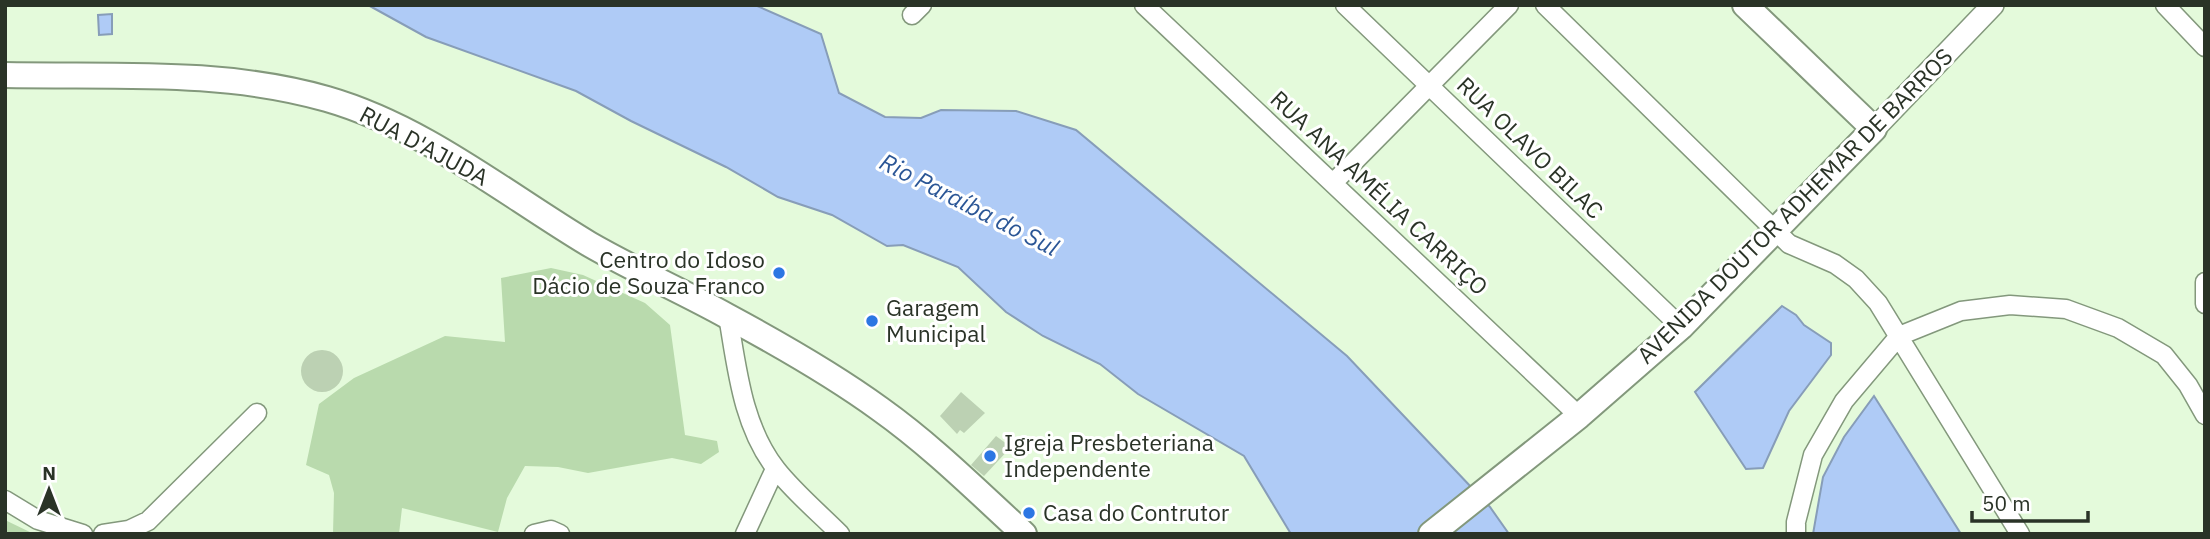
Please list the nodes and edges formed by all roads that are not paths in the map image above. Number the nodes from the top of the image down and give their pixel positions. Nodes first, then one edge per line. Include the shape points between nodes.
1 (1144, 5) edge
2 (1345, 5) edge
3 (1509, 5) edge
4 (1545, 5) edge
5 (1745, 5) edge
6 (1993, 5) edge
7 (2165, 5) edge
8 (2205, 47) edge
9 (5, 75) edge
10 (1428, 85) junction
11 (1874, 129) junction
12 (1333, 183) junction
13 (1774, 231) junction
14 (2205, 282) edge
15 (2205, 304) edge
16 (728, 316) junction
17 (1681, 327) junction
18 (1899, 336) junction
19 (257, 413) dead end
20 (2205, 415) edge
21 (1579, 416) junction
22 (775, 468) junction
23 (5, 500) edge
24 (83, 534) edge
25 (103, 534) edge
26 (534, 534) edge
27 (560, 534) edge
28 (745, 534) edge
29 (840, 534) edge
30 (1024, 534) edge
31 (1431, 534) edge
32 (1796, 534) edge
33 (2020, 534) edge

1 - 12 street, RUA ANA AMÉLIA CARRIÇO
2 - 10 street, RUA OLAVO BILAC
3 - 10 street
4 - 13 street
5 - 11 main road
6 - 11 street, AVENIDA DOUTOR ADHEMAR DE BARROS
7 - 8 street
9 - 16 main road, RUA D'AJUDA via 220,79 328,99 428,143 593,246
10 - 12 street
10 - 17 street, RUA OLAVO BILAC
11 - 13 main road, AVENIDA DOUTOR ADHEMAR DE BARROS
12 - 21 street, RUA ANA AMÉLIA CARRIÇO
13 - 17 main road, AVENIDA DOUTOR ADHEMAR DE BARROS
13 - 18 street via 1789,244 1835,264 1856,279
14 - 15 street
16 - 22 street via 752,427
16 - 30 main road, RUA D'AJUDA via 881,409
17 - 21 main road, AVENIDA DOUTOR ADHEMAR DE BARROS
18 - 20 street via 1961,311 2010,305 2066,309 2118,328 2164,355
18 - 32 street via 1844,401 1813,455
18 - 33 street
19 - 25 street via 148,521
21 - 31 main road, AVENIDA DOUTOR ADHEMAR DE BARROS
22 - 28 street
22 - 29 street
23 - 24 street via 38,520
26 - 27 street via 551,530

